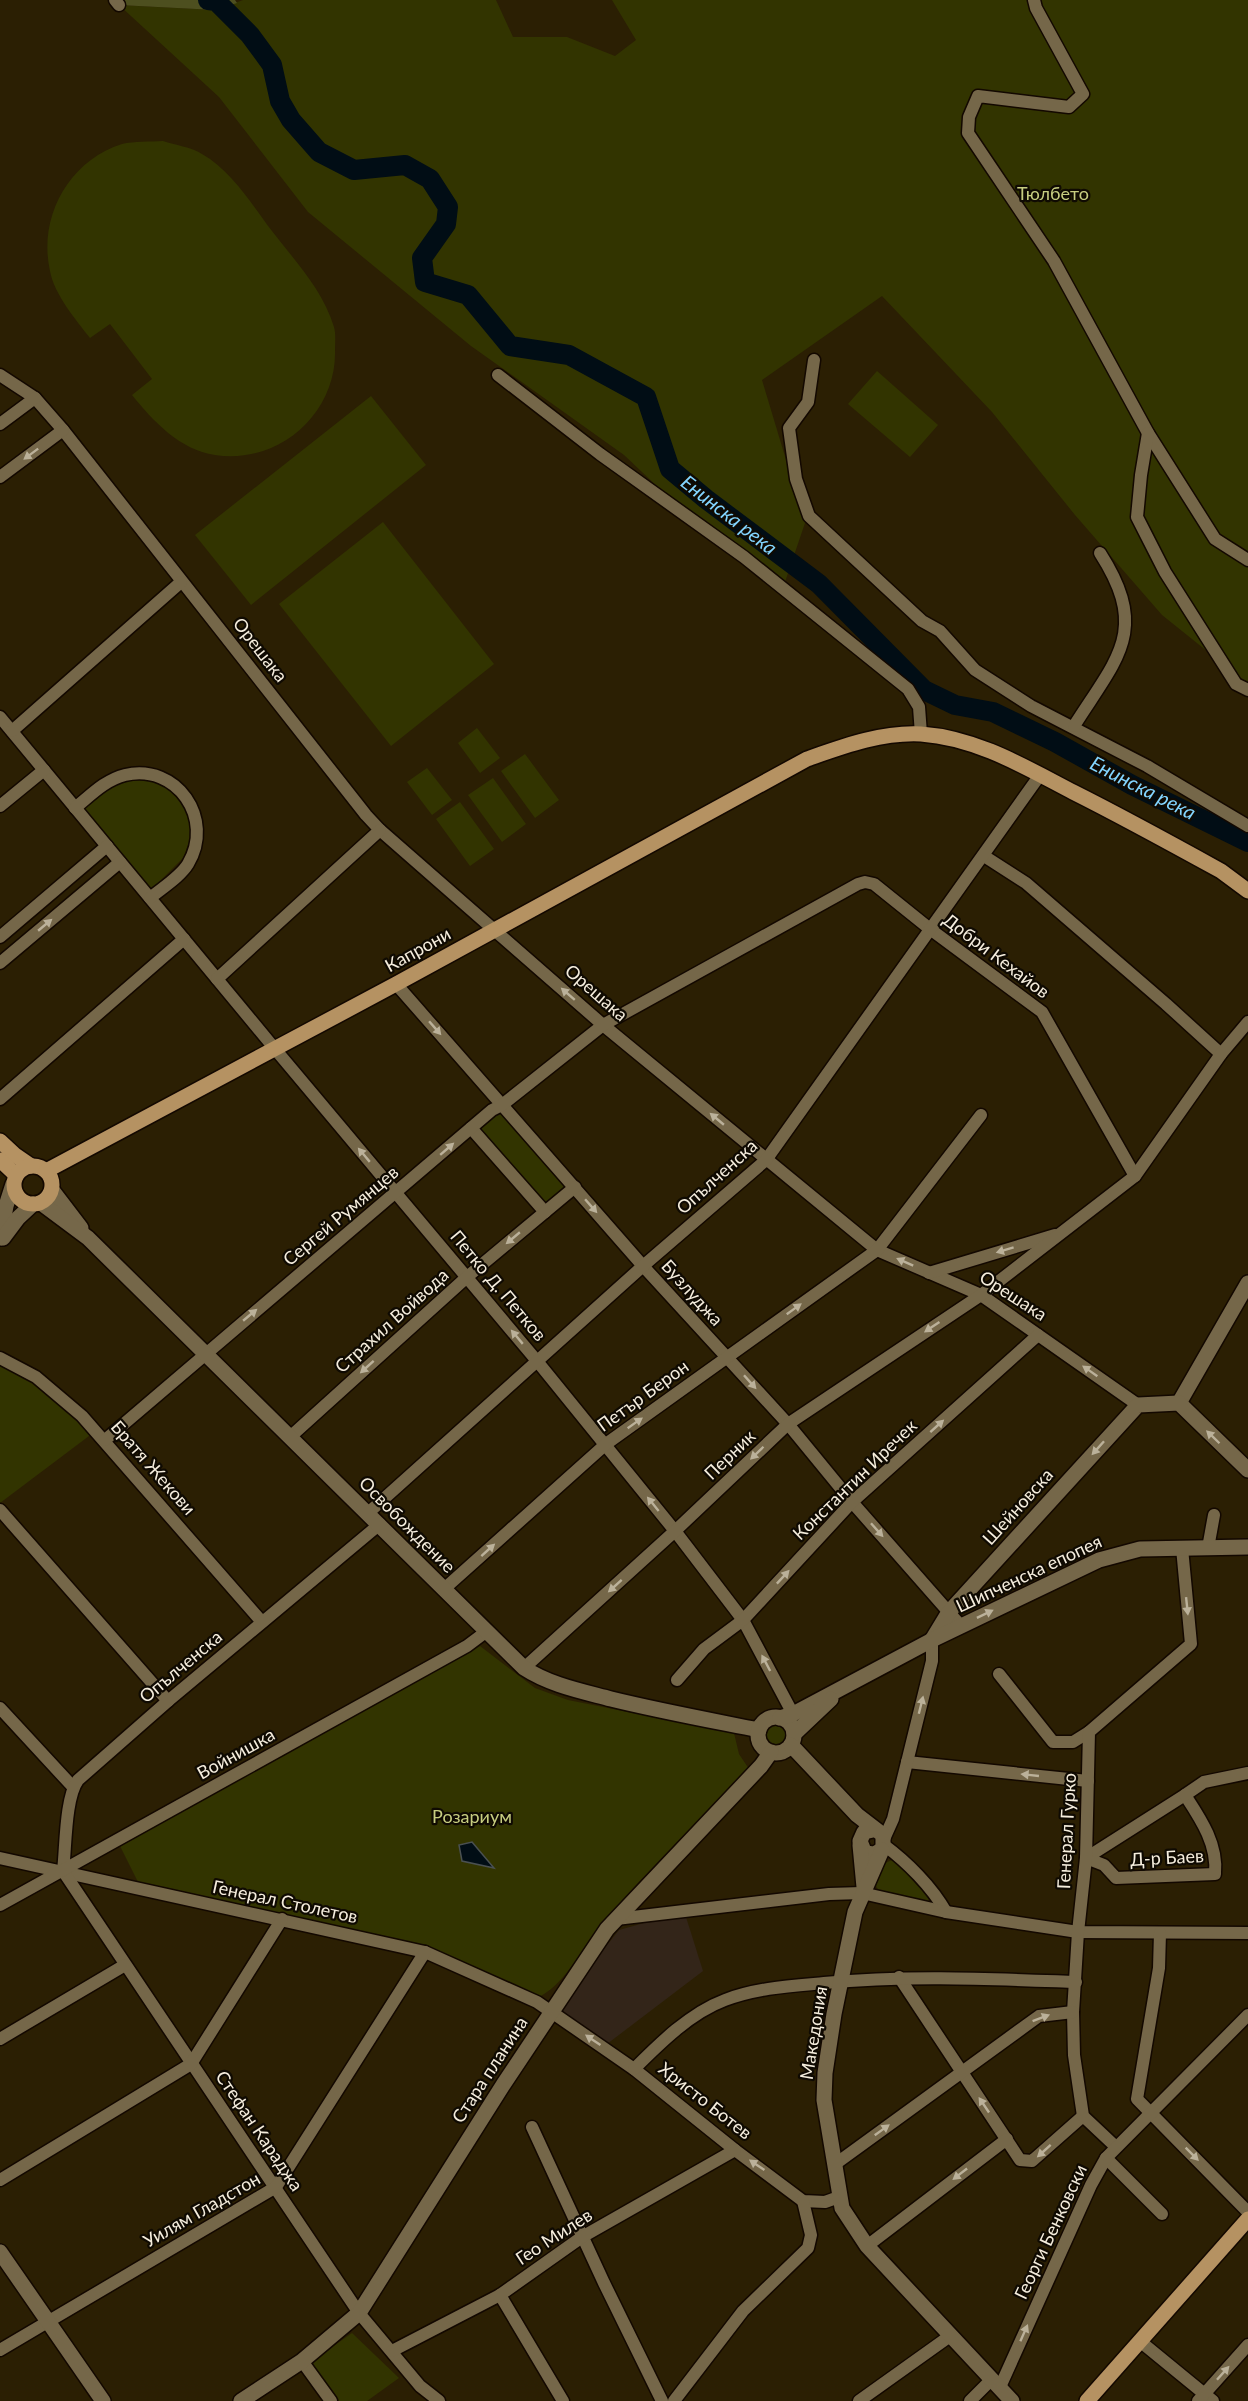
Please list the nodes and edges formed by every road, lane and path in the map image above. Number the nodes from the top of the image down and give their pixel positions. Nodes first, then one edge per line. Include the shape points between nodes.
1 (1034, 0) edge
2 (814, 360) dead end
3 (0, 375) edge
4 (498, 375) dead end
5 (35, 398) junction
6 (0, 424) edge
7 (63, 430) junction
8 (1148, 433) junction
9 (0, 477) edge
10 (1100, 553) dead end
11 (1248, 560) edge
12 (181, 582) junction
13 (1248, 690) edge
14 (0, 717) edge
15 (1074, 726) junction
16 (12, 731) junction
17 (921, 734) junction
18 (44, 770) junction
19 (1040, 775) junction
20 (0, 806) edge
21 (75, 808) junction
22 (1248, 826) edge
23 (380, 830) junction
24 (107, 846) junction
25 (984, 856) junction
26 (120, 862) junction
27 (865, 882) joint
28 (1248, 891) edge
29 (150, 898) junction
30 (930, 929) junction
31 (495, 930) junction
32 (0, 937) edge
33 (184, 939) junction
34 (0, 963) edge
35 (217, 979) junction
36 (396, 984) junction
37 (1248, 1022) edge
38 (603, 1024) junction
39 (275, 1049) junction
40 (1221, 1054) junction
41 (0, 1099) edge
42 (502, 1105) junction
43 (981, 1115) dead end
44 (471, 1128) junction
45 (0, 1140) edge
46 (0, 1160) edge
47 (766, 1160) junction
48 (31, 1166) junction
49 (46, 1171) junction
50 (1135, 1176) junction
51 (15, 1179) junction
52 (574, 1187) junction
53 (51, 1190) junction
54 (396, 1194) junction
55 (37, 1204) junction
56 (545, 1212) junction
57 (1062, 1233) junction
58 (0, 1238) edge
59 (88, 1238) junction
60 (0, 1243) edge
61 (876, 1250) junction
62 (643, 1266) junction
63 (929, 1273) junction
64 (467, 1277) junction
65 (1248, 1283) edge
66 (981, 1295) junction
67 (1038, 1335) junction
68 (205, 1353) junction
69 (0, 1358) edge
70 (727, 1358) junction
71 (537, 1361) junction
72 (1179, 1403) junction
73 (1138, 1405) junction
74 (788, 1424) junction
75 (290, 1437) junction
76 (105, 1440) junction
77 (606, 1444) junction
78 (1248, 1470) edge
79 (852, 1502) junction
80 (0, 1510) edge
81 (368, 1513) junction
82 (1214, 1515) dead end
83 (380, 1524) junction
84 (675, 1531) junction
85 (1248, 1547) edge
86 (1182, 1548) junction
87 (1208, 1548) junction
88 (444, 1589) junction
89 (949, 1612) junction
90 (743, 1620) junction
91 (262, 1622) junction
92 (961, 1626) junction
93 (487, 1631) junction
94 (932, 1640) junction
95 (525, 1668) junction
96 (999, 1674) dead end
97 (677, 1680) dead end
98 (840, 1688) junction
99 (168, 1701) junction
100 (0, 1708) edge
101 (787, 1716) junction
102 (759, 1730) junction
103 (1089, 1732) junction
104 (793, 1740) junction
105 (771, 1752) junction
106 (907, 1762) junction
107 (1248, 1773) edge
108 (1088, 1781) junction
109 (73, 1787) junction
110 (1185, 1795) junction
111 (874, 1839) junction
112 (0, 1858) edge
113 (1086, 1858) junction
114 (63, 1871) junction
115 (863, 1890) junction
116 (0, 1905) edge
117 (946, 1912) junction
118 (282, 1919) junction
119 (616, 1919) junction
120 (1078, 1932) junction
121 (1160, 1933) junction
122 (1248, 1933) edge
123 (424, 1952) junction
124 (125, 1965) junction
125 (899, 1977) junction
126 (841, 1981) junction
127 (1076, 1982) junction
128 (551, 2012) junction
129 (1073, 2012) junction
130 (1246, 2021) edge
131 (0, 2039) edge
132 (191, 2064) junction
133 (634, 2069) junction
134 (961, 2072) junction
135 (1151, 2113) junction
136 (1083, 2116) junction
137 (532, 2127) dead end
138 (1006, 2139) junction
139 (1116, 2147) junction
140 (735, 2150) junction
141 (1106, 2157) junction
142 (834, 2165) junction
143 (0, 2180) edge
144 (276, 2187) junction
145 (838, 2191) junction
146 (803, 2201) junction
147 (1248, 2211) edge
148 (1162, 2214) dead end
149 (1248, 2219) edge
150 (582, 2237) junction
151 (867, 2246) junction
152 (0, 2252) edge
153 (500, 2295) junction
154 (359, 2313) junction
155 (47, 2321) junction
156 (950, 2336) junction
157 (1141, 2342) junction
158 (1248, 2345) edge
159 (0, 2350) edge
160 (392, 2351) junction
161 (302, 2361) junction
162 (996, 2383) junction
163 (1205, 2399) edge
164 (103, 2401) edge
165 (241, 2401) edge
166 (331, 2401) edge
167 (439, 2401) edge
168 (563, 2401) edge
169 (662, 2401) edge
170 (674, 2401) edge
171 (860, 2401) edge
172 (970, 2401) edge
173 (1012, 2401) edge
174 (1087, 2401) edge

1 - 8 street via 1083,94 1069,107 978,96 969,117 968,133 1054,261
2 - 15 street via 808,402 789,428 796,479 809,516 922,621 940,631 975,670 1032,706
3 - 5 street, Орешака
4 - 17 street via 744,557 903,685 919,707
5 - 6 street
5 - 7 street, Орешака
7 -> 9 street
7 - 12 street, Орешака
8 - 11 street via 1215,539
8 - 13 street via 1137,517 1165,572 1236,684
10 - 15 street via 1116,578 1123,600 1123,646
12 - 16 street
12 - 23 street, Орешака
14 - 16 street, Петко Д. Петков
15 - 22 street
16 - 18 street, Петко Д. Петков
17 - 19 main road, Капрони via 957,739 1012,759
17 - 31 main road, Капрони via 887,736 807,759
18 - 20 street
18 - 21 street, Петко Д. Петков
19 - 25 street, Опълченска
19 - 28 main road, Капрони via 1221,871
21 - 24 street, Петко Д. Петков
21 - 29 street via 108,782 132,774 160,776 182,793 195,820 194,849 185,868
23 - 31 street, Орешака
23 - 35 street
24 - 26 street, Петко Д. Петков
24 - 32 street
25 - 30 street, Опълченска
25 - 40 street via 1026,883
26 - 29 street, Петко Д. Петков
34 -> 26 street
27 - 30 street, Добри Кехайов via 874,884
27 - 38 street, Сергей Румянцев
29 - 33 street, Петко Д. Петков
30 - 47 street, Опълченска
30 - 50 street, Добри Кехайов via 1042,1012
31 - 36 main road, Капрони
38 -> 31 street, Орешака
33 - 35 street, Петко Д. Петков
33 - 41 street
35 - 39 street, Петко Д. Петков
36 - 39 main road, Капрони
36 -> 42 street, Бузлуджа
37 - 40 street, Перник
38 - 42 street, Сергей Румянцев
47 -> 38 street, Орешака
39 - 49 main road, Капрони
54 -> 39 street, Петко Д. Петков
40 - 50 street, Перник
42 - 44 street, Сергей Румянцев
42 - 52 street, Бузлуджа
43 - 61 street, Петър Берон
54 -> 44 street, Сергей Румянцев
44 - 56 street
45 - 48 main road
46 - 51 main road
47 - 61 street, Орешака
47 - 62 street, Опълченска
48 - 49 main road
48 - 51 main road via 22,1169
49 - 53 main road via 52,1182
50 - 57 street, Перник
51 - 55 main road via 14,1192 19,1198
51 - 58 main road
52 - 56 street, Страхил Войвода
52 -> 62 street, Бузлуджа
53 - 55 main road
53 - 59 main road, Освобождение
54 - 64 street, Петко Д. Петков
68 -> 54 street, Сергей Румянцев
55 - 59 main road, Освобождение
55 - 60 main road via 11,1226
56 -> 64 street, Страхил Войвода
57 -> 63 street
57 - 66 street, Перник
59 - 68 main road, Освобождение
63 -> 61 street, Орешака
70 -> 61 street, Петър Берон
62 - 70 street, Бузлуджа
62 - 71 street, Опълченска
63 - 66 street, Орешака
71 -> 64 street, Петко Д. Петков
64 -> 75 street, Страхил Войвода
65 - 72 main road
66 - 67 street, Орешака
66 -> 74 street, Перник
73 -> 67 street, Орешака
79 -> 67 street, Константин Иречек
68 - 75 main road, Освобождение
68 - 76 street, Сергей Румянцев
69 - 76 street, Братя Жекови via 36,1377
70 -> 74 street, Бузлуджа
77 -> 70 street, Петър Берон
71 - 77 street, Петко Д. Петков
71 - 81 street, Опълченска
72 - 73 main road
78 -> 72 main road
73 -> 89 main road, Шейновска
74 - 79 street, Бузлуджа
74 -> 84 street, Перник
75 - 81 main road, Освобождение
76 - 91 street, Братя Жекови
84 -> 77 street, Петко Д. Петков
88 -> 77 street, Петър Берон
79 -> 89 street, Бузлуджа
90 -> 79 street, Константин Иречек
80 - 99 street
81 - 83 main road, Освобождение
82 - 87 street
83 - 88 main road, Освобождение
83 - 91 street, Опълченска
84 - 90 street, Петко Д. Петков
84 -> 95 street, Перник
85 - 87 main road, Шипченска епопея
86 - 87 main road, Шипченска епопея
92 -> 86 main road, Шипченска епопея via 1099,1560 1140,1549
86 -> 103 street via 1191,1644
88 - 93 main road, Освобождение
89 - 92 street, Бузлуджа
89 - 94 main road, Шейновска
90 - 97 street, Константин Иречек via 704,1649
101 -> 90 street, Петко Д. Петков
91 - 99 street, Опълченска
92 - 94 main road, Шипченска епопея
93 - 95 main road, Освобождение
93 - 114 street, Войнишка via 468,1647
94 - 98 main road, Шипченска епопея
106 -> 94 street, Македония via 932,1661
95 - 102 main road, Освобождение via 574,1689
96 - 103 street via 1053,1742 1073,1742
98 - 101 main road, Шипченска епопея
98 - 104 main road, Шипченска епопея
99 - 109 street, Опълченска
100 - 109 street
101 - 102 main road via 765,1721
101 - 104 main road
102 - 105 main road via 759,1741
103 - 108 street, Генерал Гурко
104 - 105 main road via 782,1752
104 - 111 main road
105 - 119 main road, Стара планина
108 -> 106 street
106 - 111 street, Македония via 895,1810
107 - 110 street, Д-р Баев via 1204,1782
108 - 113 street, Генерал Гурко
109 - 114 street
110 - 113 street, Д-р Баев
110 - 113 street, Д-р Баев via 1212,1844 1215,1874 1116,1878 1104,1865
111 - 115 main road, Македония
111 - 115 main road, Македония
111 - 117 street via 894,1852 939,1899
112 - 114 street, Генерал Столетов
113 - 120 street, Генерал Гурко
114 - 116 street, Войнишка
114 - 118 street, Генерал Столетов
114 - 124 street, Стефан Караджа
115 - 117 street
115 - 119 street
115 - 126 main road, Македония
117 - 120 street
118 - 123 street, Генерал Столетов
118 - 132 street
119 - 128 main road, Стара планина
120 - 121 street
120 - 127 street, Генерал Гурко
121 - 122 street
121 - 135 street via 1159,1968 1137,2099
123 - 128 street, Генерал Столетов via 537,2002
123 - 144 street, Уилям Гладстон
124 - 131 street
124 - 132 street, Стефан Караджа
125 - 126 street
125 - 127 street
125 - 134 street
126 - 133 street via 785,1986 725,2000 686,2023
126 - 142 main road, Македония via 825,2073 824,2100
127 - 129 street, Генерал Гурко
133 -> 128 street, Христо Ботев
128 - 154 main road, Стара планина
134 -> 129 street via 1039,2016
129 - 136 street, Генерал Гурко via 1074,2055
130 - 135 street, Георги Бенковски
132 - 143 street
132 - 144 street, Стефан Караджа
133 - 140 street, Христо Ботев
138 -> 134 street
142 -> 134 street
135 - 139 street, Георги Бенковски
135 -> 147 street
136 -> 138 street via 1032,2161 1020,2160
136 - 139 street
137 - 150 street
138 -> 151 street
139 - 141 street, Георги Бенковски
146 -> 140 street, Христо Ботев
140 - 150 street, Гео Милев
141 - 148 street
162 -> 141 street, Георги Бенковски
142 - 145 main road, Македония
144 - 154 street, Стефан Караджа
144 - 155 street, Уилям Гладстон
145 - 146 street via 825,2202
145 - 151 main road via 849,2222
146 - 170 street via 812,2235 808,2248 743,2311
149 - 157 main road
150 - 153 street, Гео Милев
150 - 169 street
151 - 156 main road
152 - 155 main road
153 - 160 street, Гео Милев
153 - 168 street
154 - 160 street, Стефан Караджа
154 - 161 main road, Стара планина
155 - 159 street, Уилям Гладстон
155 - 164 main road
156 - 162 main road
156 - 171 street
157 - 163 street
157 - 174 main road
163 -> 158 street
160 - 167 street, Стефан Караджа via 420,2386
161 - 165 main road, Стара планина
161 - 166 street
162 - 172 street
162 - 173 main road

